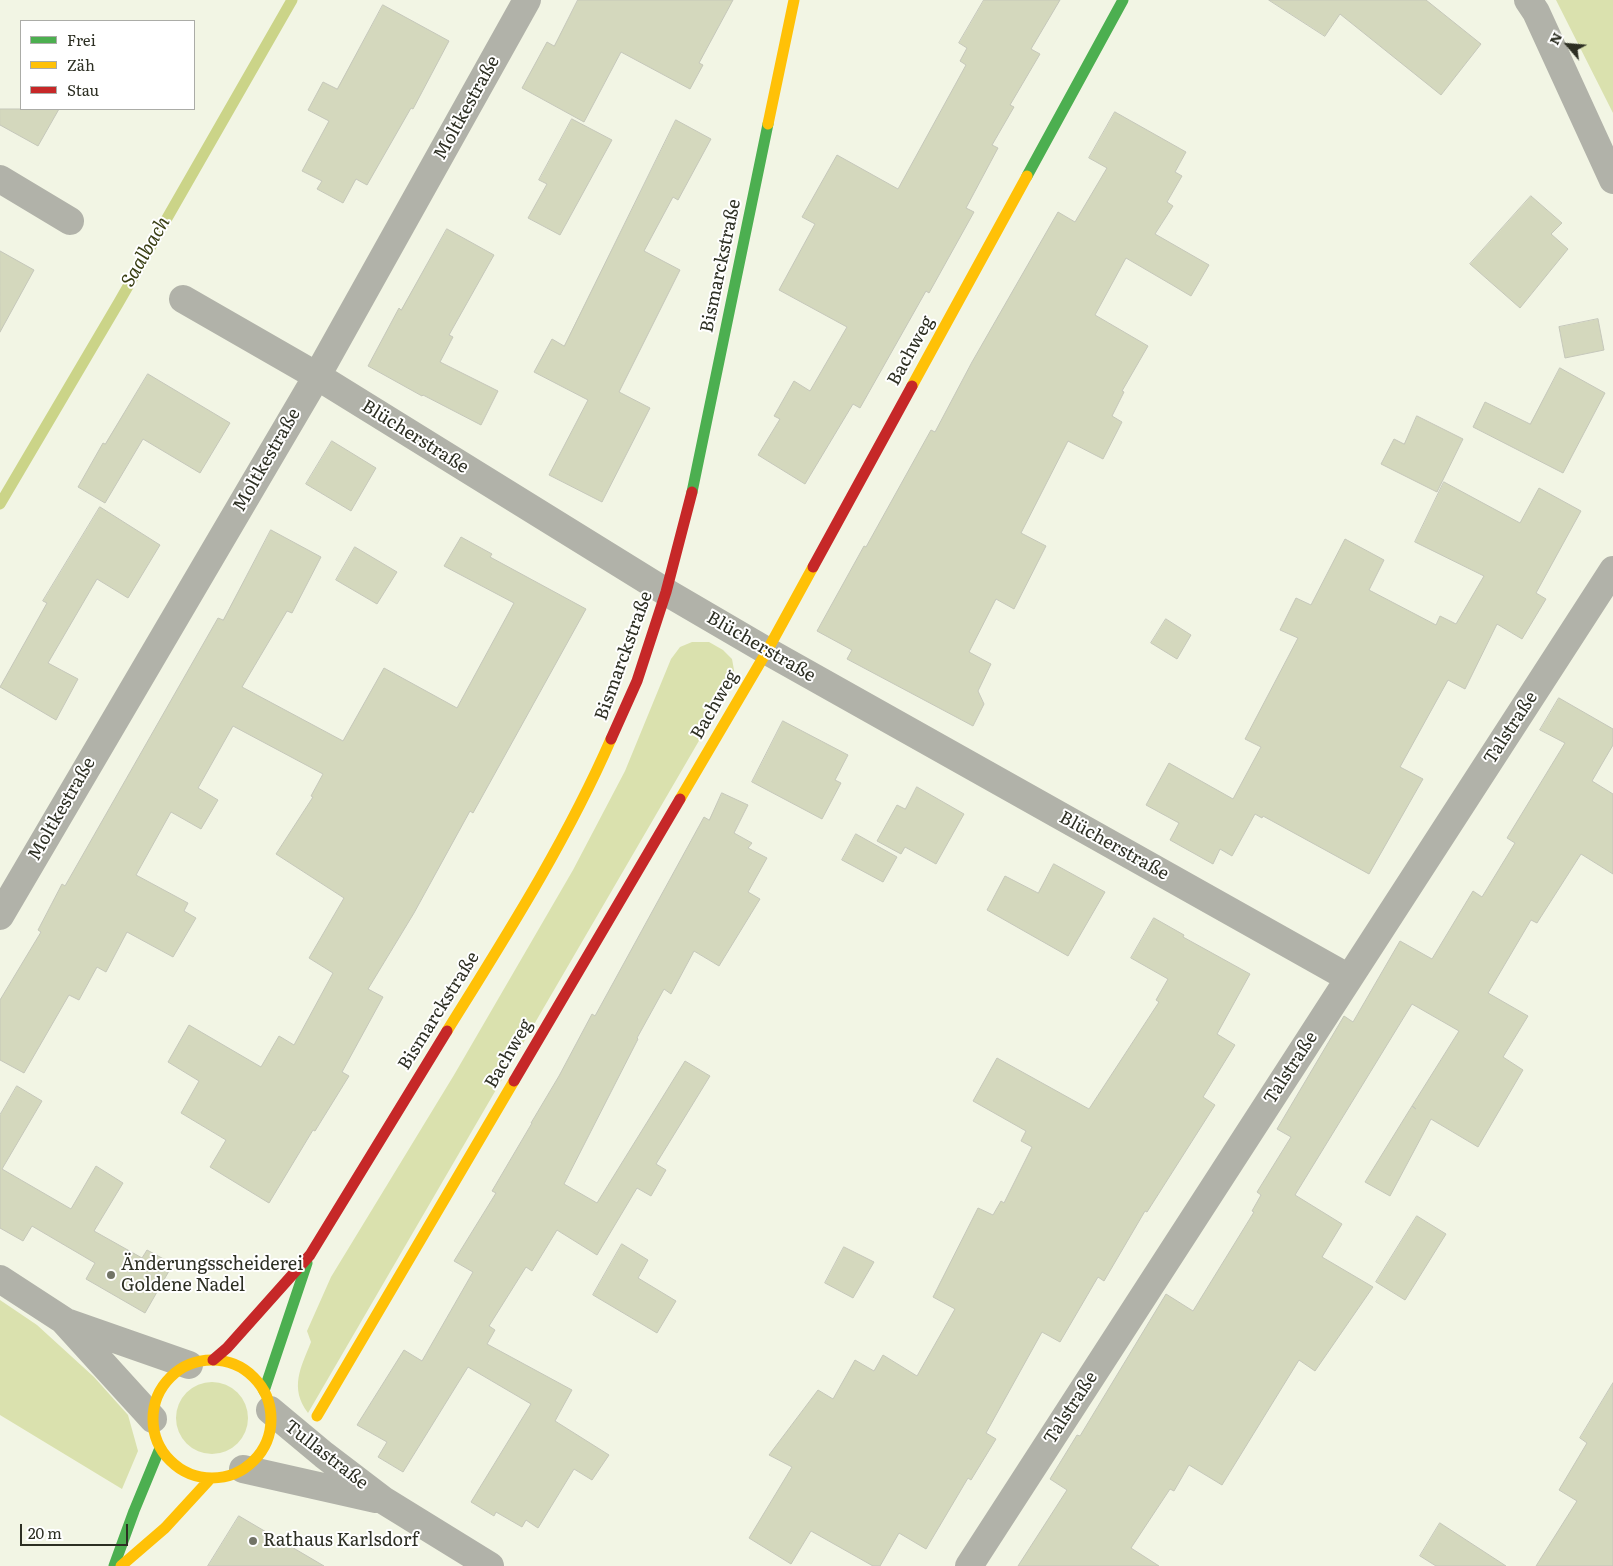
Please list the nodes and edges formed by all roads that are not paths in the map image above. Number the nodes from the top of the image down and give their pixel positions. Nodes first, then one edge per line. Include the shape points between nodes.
1 (527, 0) edge
2 (794, 0) edge
3 (1124, 0) edge
4 (1528, 0) edge
5 (0, 179) edge
6 (1613, 180) edge
7 (70, 221) dead end
8 (183, 299) dead end
9 (316, 376) junction
10 (1613, 570) edge
11 (666, 592) junction
12 (767, 651) junction
13 (0, 916) edge
14 (1349, 978) junction
15 (310, 1255) junction
16 (0, 1279) edge
17 (62, 1320) junction
18 (201, 1363) junction
19 (267, 1401) junction
20 (316, 1416) dead end
21 (153, 1419) junction
22 (160, 1448) junction
23 (243, 1469) junction
24 (210, 1479) junction
25 (383, 1500) junction
26 (114, 1566) edge
27 (121, 1566) edge
28 (490, 1566) edge
29 (969, 1566) edge

1 - 9 street, Moltkestraße
2 - 11 street, Bismarckstraße via 689,506
3 - 12 street, Bachweg
4 - 6 street
5 - 7 street
8 - 9 street, Blücherstraße
9 - 11 street, Blücherstraße
9 - 13 street, Moltkestraße
10 - 14 street, Talstraße
11 - 12 street, Blücherstraße
11 - 15 street, Bismarckstraße via 637,681 589,790 528,900
12 - 14 street, Blücherstraße
12 - 20 street, Bachweg
14 - 29 street, Talstraße
15 - 18 street, Bismarckstraße via 227,1348
15 - 19 street, Bismarckstraße via 273,1361
16 - 17 street
17 - 18 street
17 - 21 street
18 - 19 street via 224,1361 243,1369 258,1382
18 - 21 street via 170,1378 154,1408
19 - 23 street via 270,1430 264,1448
19 - 25 street, Tullastraße via 324,1455
21 - 22 street
22 - 24 street via 185,1472
22 - 26 street
23 - 24 street via 222,1478
23 - 25 street, Tullastraße
24 - 27 street via 165,1528
25 - 28 street, Tullastraße

